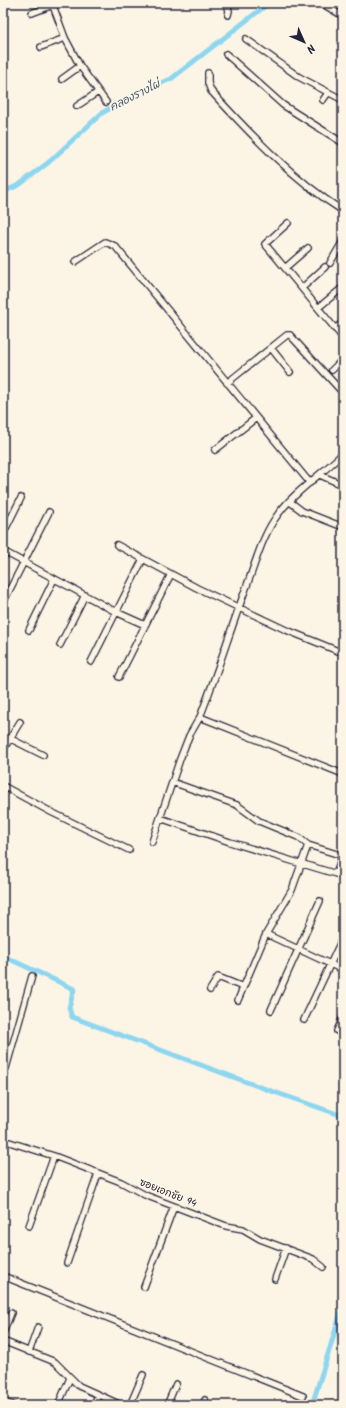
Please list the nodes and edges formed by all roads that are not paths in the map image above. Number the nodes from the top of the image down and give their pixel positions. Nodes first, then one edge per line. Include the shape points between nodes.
1 (133, 3) edge
2 (139, 3) edge
3 (227, 3) edge
4 (321, 3) edge
5 (55, 4) edge
6 (32, 13) dead end
7 (228, 16) dead end
8 (343, 16) edge
9 (64, 38) junction
10 (246, 39) dead end
11 (41, 47) dead end
12 (226, 54) dead end
13 (80, 66) junction
14 (208, 73) dead end
15 (62, 79) dead end
16 (98, 92) junction
17 (328, 93) junction
18 (323, 100) dead end
19 (343, 100) edge
20 (106, 102) dead end
21 (77, 106) dead end
22 (343, 143) edge
23 (343, 211) edge
24 (288, 223) dead end
25 (343, 241) edge
26 (308, 248) dead end
27 (75, 262) dead end
28 (285, 268) junction
29 (302, 288) junction
30 (342, 288) dead end
31 (318, 308) junction
32 (343, 322) edge
33 (335, 329) junction
34 (343, 338) edge
35 (271, 348) junction
36 (343, 359) edge
37 (332, 370) dead end
38 (290, 372) dead end
39 (227, 383) junction
40 (343, 393) edge
41 (256, 418) junction
42 (215, 450) dead end
43 (343, 453) edge
44 (320, 475) junction
45 (310, 484) junction
46 (343, 485) edge
47 (21, 498) dead end
48 (289, 501) junction
49 (49, 512) dead end
50 (343, 527) edge
51 (3, 534) edge
52 (118, 545) dead end
53 (3, 551) edge
54 (142, 561) dead end
55 (24, 562) junction
56 (170, 576) dead end
57 (54, 579) junction
58 (85, 595) junction
59 (3, 603) edge
60 (238, 607) junction
61 (116, 612) junction
62 (145, 625) junction
63 (29, 630) dead end
64 (60, 645) dead end
65 (343, 653) edge
66 (91, 662) dead end
67 (119, 677) dead end
68 (200, 717) junction
69 (20, 722) dead end
70 (11, 739) junction
71 (3, 750) edge
72 (43, 755) dead end
73 (343, 774) edge
74 (172, 782) junction
75 (3, 786) edge
76 (160, 818) junction
77 (152, 842) dead end
78 (308, 845) junction
79 (129, 850) dead end
80 (302, 864) junction
81 (336, 874) junction
82 (343, 876) edge
83 (320, 901) dead end
84 (266, 934) junction
85 (343, 937) edge
86 (298, 949) junction
87 (330, 964) junction
88 (343, 970) edge
89 (32, 976) dead end
90 (243, 987) junction
91 (210, 990) dead end
92 (238, 1000) dead end
93 (271, 1010) dead end
94 (343, 1017) edge
95 (304, 1020) dead end
96 (337, 1031) dead end
97 (3, 1079) edge
98 (3, 1140) edge
99 (54, 1156) junction
100 (98, 1174) junction
101 (174, 1206) junction
102 (29, 1226) dead end
103 (286, 1248) junction
104 (67, 1262) dead end
105 (323, 1267) dead end
106 (3, 1276) edge
107 (275, 1279) dead end
108 (144, 1287) dead end
109 (11, 1313) dead end
110 (38, 1327) dead end
111 (3, 1333) edge
112 (3, 1341) edge
113 (29, 1352) junction
114 (142, 1375) dead end
115 (70, 1378) junction
116 (176, 1384) dead end
117 (98, 1395) junction
118 (303, 1396) dead end
119 (3, 1402) edge
120 (13, 1405) edge
121 (58, 1405) edge
122 (94, 1405) edge
123 (122, 1405) edge
124 (130, 1405) edge
125 (167, 1405) edge

1 - 2 street
3 - 7 street
4 - 8 street
5 - 6 street
5 - 9 street
9 - 11 street
9 - 13 street
10 - 17 street via 299,77
12 - 22 street via 283,105
13 - 15 street
13 - 16 street
14 - 23 street via 211,91 249,132 324,199
16 - 20 street
16 - 21 street
17 - 18 street
17 - 19 street
24 - 28 street via 265,244
25 - 29 street via 328,265
26 - 28 street
27 - 39 street via 105,242 116,246
28 - 29 street
29 - 31 street
30 - 31 street
31 - 33 street
32 - 33 street
33 - 34 street
35 - 38 street
35 - 39 street
35 - 40 street via 287,335 292,335
36 - 37 street
39 - 41 street
41 - 42 street
41 - 45 street
43 - 44 street
44 - 45 street
44 - 46 street
45 - 48 street
47 - 51 street
48 - 50 street via 302,511
48 - 60 street via 267,533
49 - 55 street
52 - 60 street
53 - 55 street
54 - 61 street
55 - 57 street
55 - 59 street
56 - 62 street
57 - 58 street
57 - 63 street
58 - 61 street
58 - 64 street
60 - 65 street
60 - 68 street via 217,674
61 - 62 street
61 - 66 street
62 - 67 street
68 - 73 street
68 - 74 street via 189,736
69 - 70 street
70 - 71 street
70 - 72 street
74 - 76 street
74 - 78 street via 236,805 255,818 298,837
75 - 79 street
76 - 77 street
76 - 80 street
78 - 80 street
78 - 81 street via 342,856
80 - 81 street
80 - 84 street via 292,890
81 - 82 street
83 - 86 street
84 - 86 street
84 - 90 street
85 - 87 street
86 - 87 street
86 - 93 street
87 - 88 street
87 - 95 street
89 - 97 street
90 - 91 street via 218,976
90 - 92 street
94 - 96 street
98 - 99 street, ซอยเอกชัย 94
99 - 100 street, ซอยเอกชัย 94
99 - 102 street
100 - 101 street, ซอยเอกชัย 94
100 - 104 street
101 - 103 street, ซอยเอกชัย 94 via 226,1226 243,1229 260,1239
101 - 108 street
103 - 105 street, ซอยเอกชัย 94 via 313,1259
103 - 107 street
106 - 118 street
109 - 111 street
110 - 113 street
112 - 113 street
113 - 115 street via 55,1362
114 - 124 street
115 - 117 street via 79,1386
115 - 121 street
116 - 125 street
117 - 122 street
117 - 123 street
119 - 120 street

